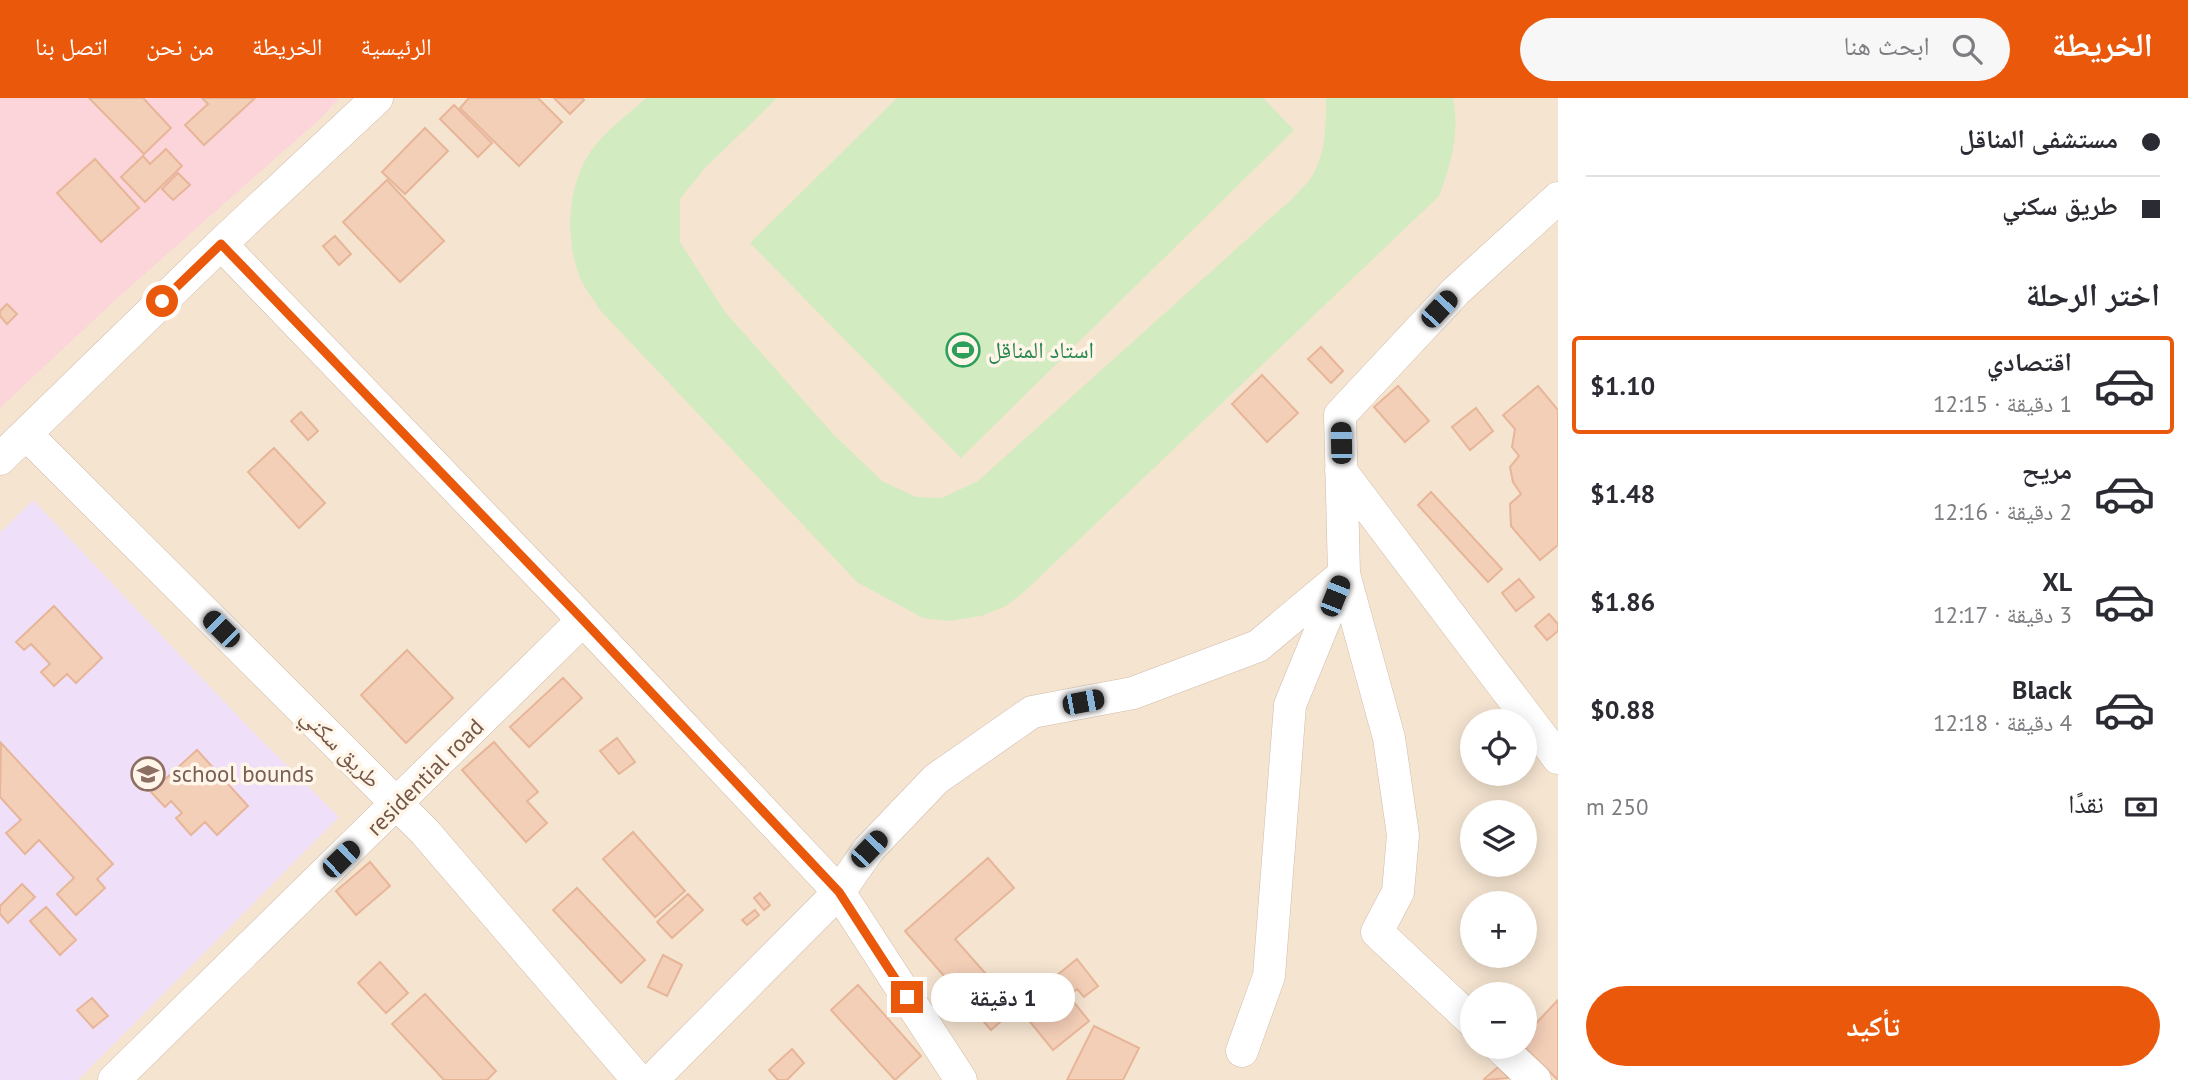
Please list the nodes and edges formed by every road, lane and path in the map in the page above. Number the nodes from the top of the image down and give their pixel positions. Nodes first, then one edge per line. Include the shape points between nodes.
1 (376, 98) edge
2 (1558, 198) edge
3 (221, 244) junction
4 (26, 434) junction
5 (0, 458) edge
6 (1341, 471) junction
7 (1344, 574) junction
8 (583, 620) junction
9 (1558, 758) edge
10 (397, 804) junction
11 (839, 892) junction
12 (1460, 1009) edge
13 (1242, 1051) dead end
14 (1513, 1059) edge
15 (114, 1080) edge
16 (638, 1080) edge
17 (652, 1080) edge
18 (961, 1080) edge
19 (1535, 1080) edge

1 - 3 street
2 - 6 street via 1456,291 1340,415
3 - 4 street
3 - 8 street
4 - 5 street
4 - 10 street, طريق سكني
6 - 7 street
6 - 9 street
7 - 11 street via 1258,646 1133,693 1032,712 936,779 869,849
7 - 12 street via 1389,738 1403,835 1398,892 1377,932
7 - 13 street via 1290,705 1269,976
8 - 10 street, residential road
8 - 11 street
10 - 15 street, residential road
10 - 16 street, طريق سكني
11 - 17 street
11 - 18 street
14 - 19 street

